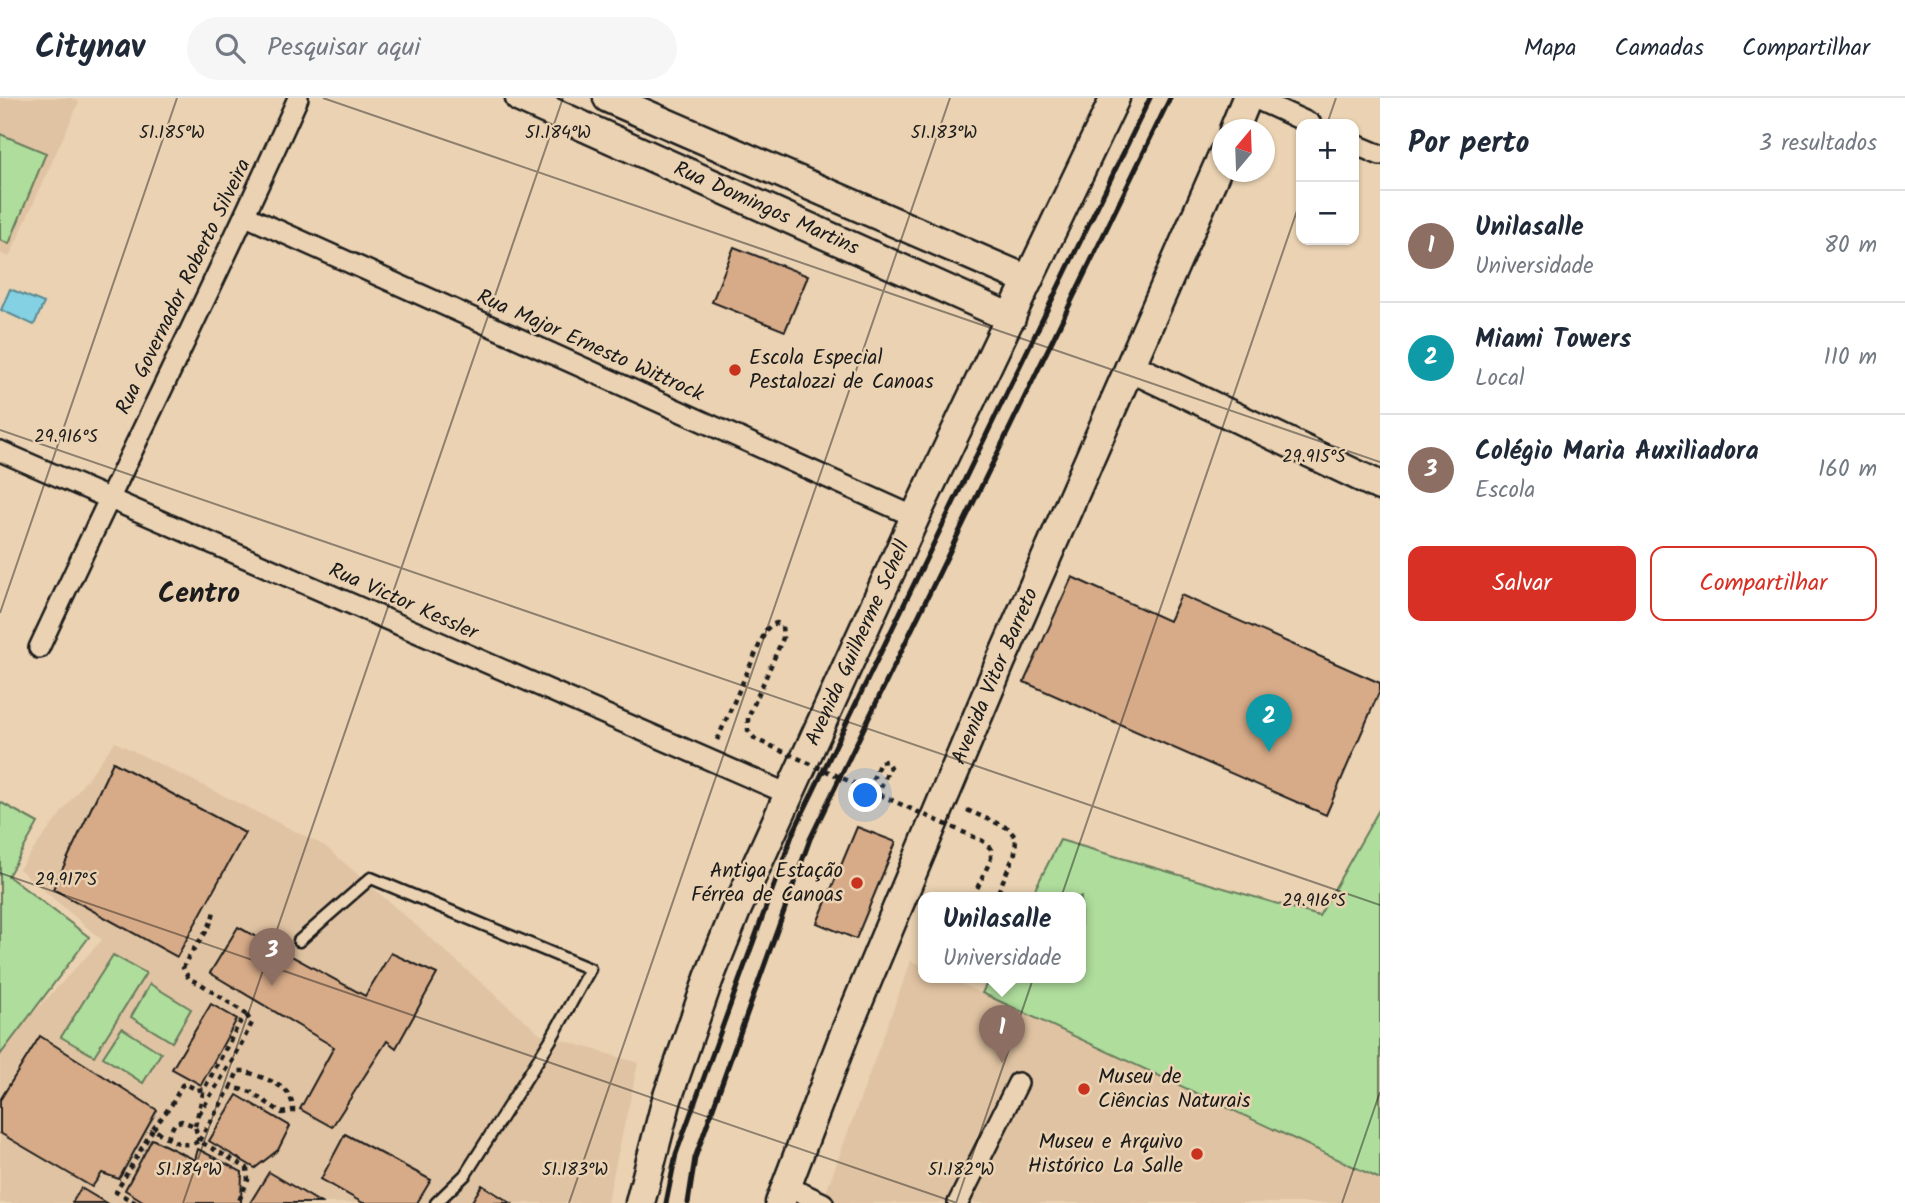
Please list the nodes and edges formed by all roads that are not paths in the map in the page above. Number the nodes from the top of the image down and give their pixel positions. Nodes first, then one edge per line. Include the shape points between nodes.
1 (298, 98) edge
2 (520, 98) edge
3 (608, 98) edge
4 (1115, 98) edge
5 (1247, 98) edge
6 (1254, 98) edge
7 (1238, 119) edge
8 (1300, 119) edge
9 (1359, 146) edge
10 (1380, 155) edge
11 (1212, 180) edge
12 (246, 216) junction
13 (909, 228) junction
14 (892, 265) junction
15 (1028, 281) junction
16 (1011, 318) junction
17 (1130, 367) junction
18 (0, 451) edge
19 (1380, 486) edge
20 (108, 498) junction
21 (915, 517) junction
22 (39, 648) dead end
23 (788, 794) junction
24 (299, 941) dead end
25 (1018, 1083) dead end
26 (783, 1194) edge
27 (436, 1203) edge
28 (640, 1203) edge
29 (823, 1203) edge
30 (958, 1203) edge

1 - 12 street, Rua Governador Roberto Silveira
2 - 14 main road, Rua Domingos Martins
3 - 13 main road, Rua Domingos Martins
4 - 15 main road, Avenida Guilherme Schell
5 - 7 main road
6 - 8 street
9 - 10 street
11 - 17 main road, Avenida Vitor Barreto
12 - 20 street, Rua Governador Roberto Silveira
12 - 21 street, Rua Major Ernesto Wittrock
13 - 14 main road
13 - 15 main road, Rua Domingos Martins
14 - 16 main road, Rua Domingos Martins
15 - 16 main road, Avenida Guilherme Schell
16 - 21 main road, Avenida Guilherme Schell
17 - 19 main road
17 - 26 main road, Avenida Vitor Barreto via 840,1045
18 - 20 street, Rua Victor Kessler
20 - 22 street, Rua Governador Roberto Silveira
20 - 23 street, Rua Victor Kessler
21 - 23 main road, Avenida Guilherme Schell
23 - 28 main road, Avenida Guilherme Schell via 709,978 667,1099
24 - 27 lane via 371,878 590,969 466,1175
25 - 30 street
26 - 29 street

